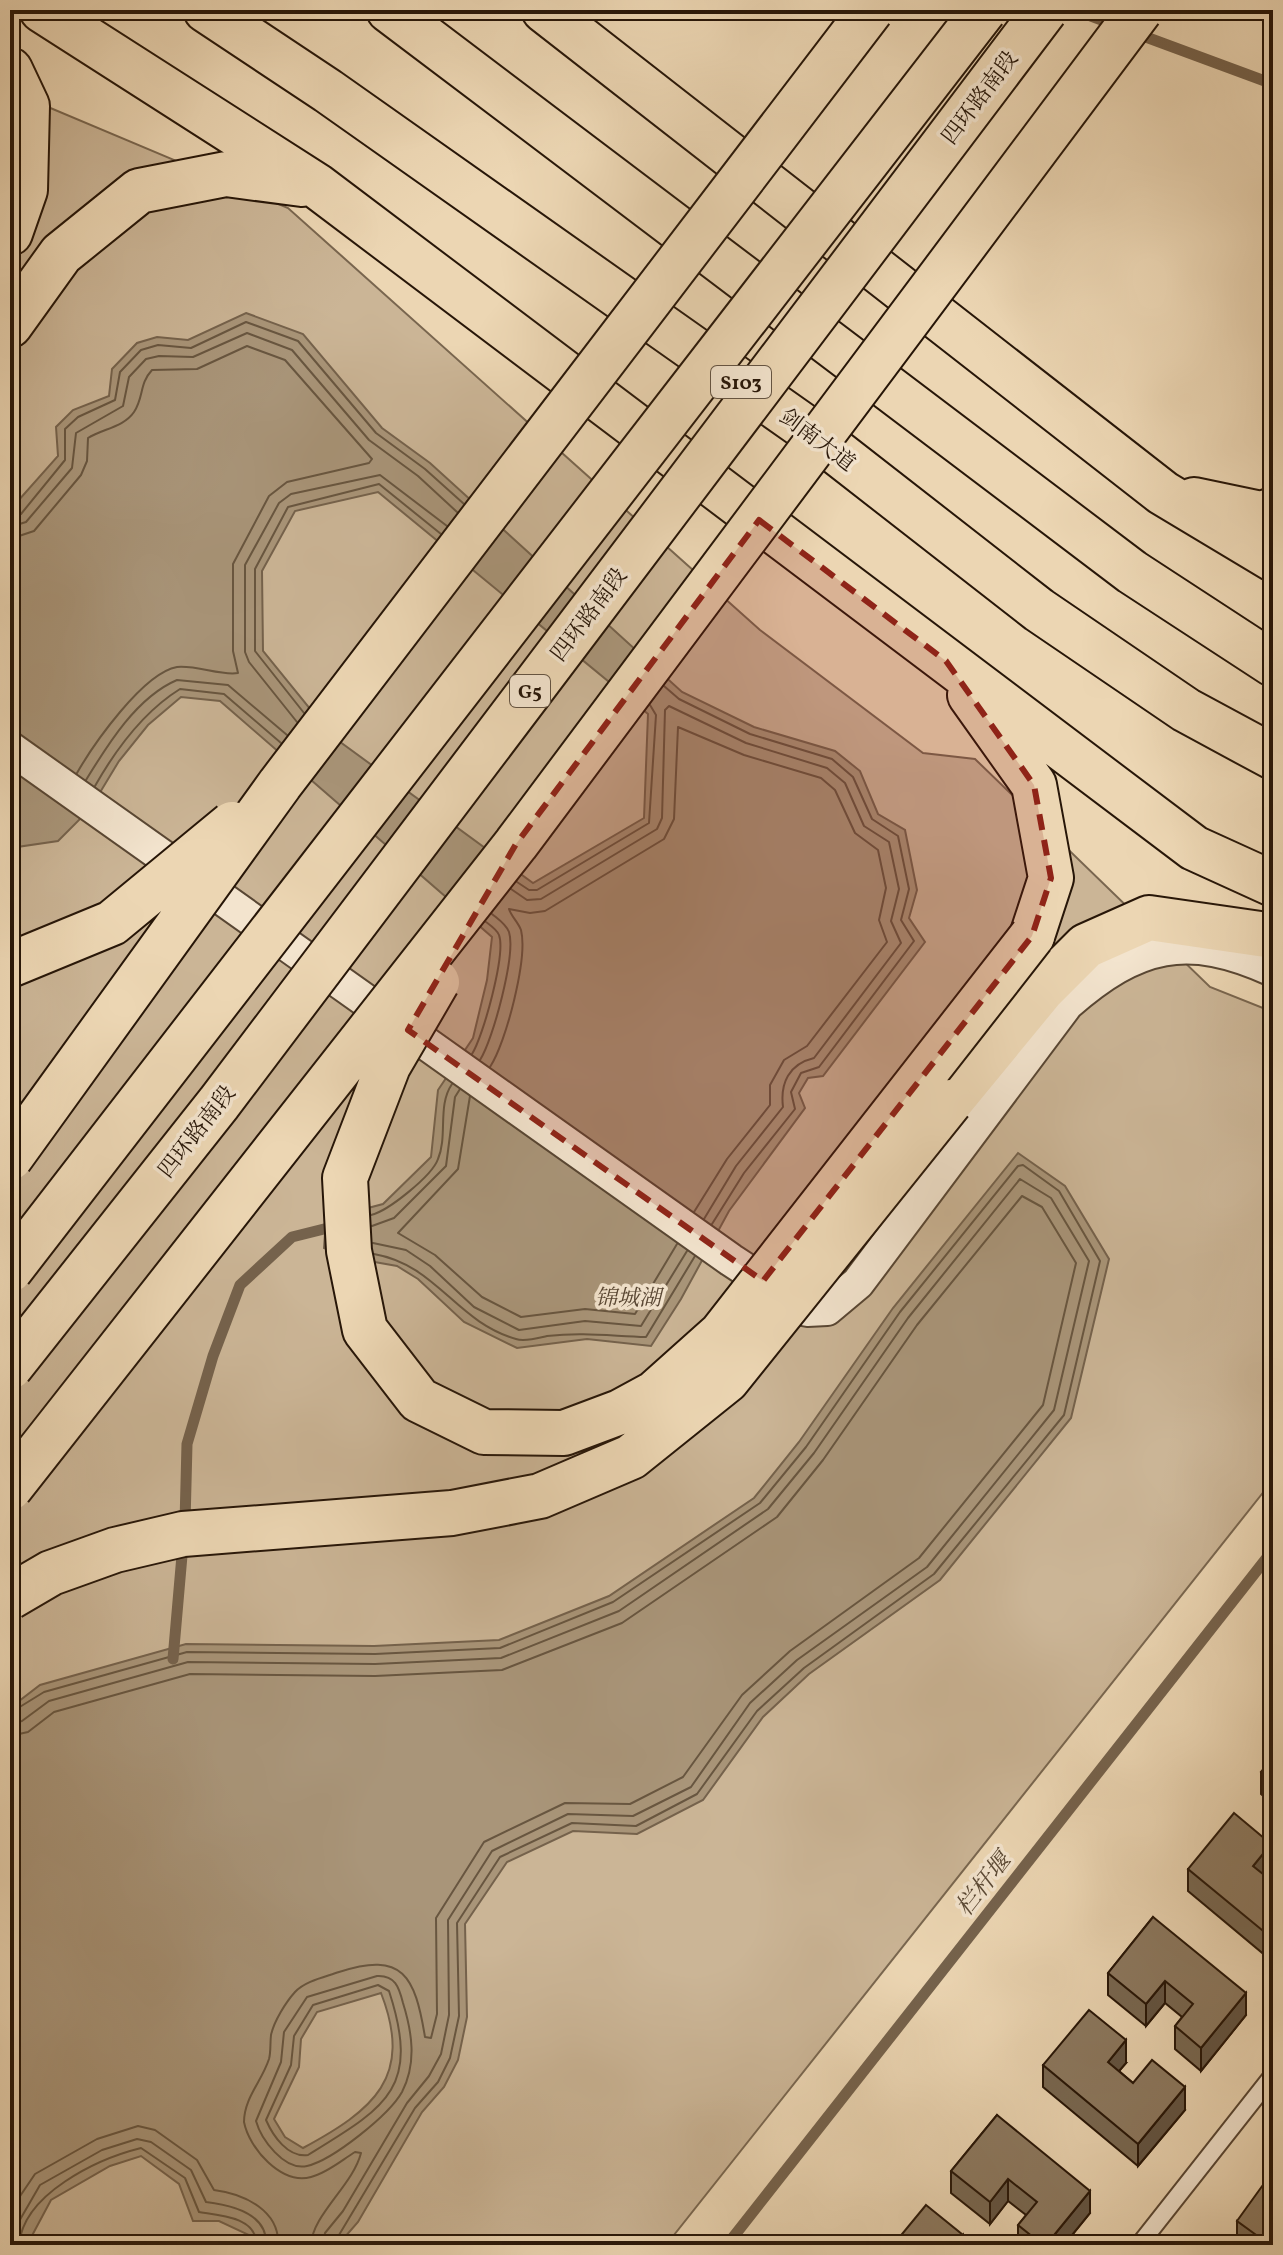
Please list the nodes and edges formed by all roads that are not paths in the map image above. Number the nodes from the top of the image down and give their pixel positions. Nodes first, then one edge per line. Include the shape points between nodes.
1 (42, 10) edge
2 (206, 10) edge
3 (389, 10) edge
4 (544, 10) edge
5 (871, 10) edge
6 (984, 10) edge
7 (1045, 10) edge
8 (1140, 10) edge
9 (10, 70) edge
10 (317, 186) junction
11 (10, 233) edge
12 (10, 325) edge
13 (1163, 493) junction
14 (1273, 510) edge
15 (1273, 559) edge
16 (946, 661) junction
17 (1273, 664) edge
18 (10, 748) edge
19 (1273, 757) edge
20 (280, 784) junction
21 (516, 844) junction
22 (1273, 884) edge
23 (1273, 936) edge
24 (10, 965) edge
25 (1273, 970) edge
26 (10, 1158) edge
27 (10, 1270) edge
28 (10, 1367) edge
29 (10, 1488) edge
30 (10, 1597) edge
31 (1273, 2075) edge
32 (1139, 2245) edge

1 - 10 highway
2 - 19 highway, 剑南大道 / S103 via 803,426 1039,610 1186,710
3 - 17 highway via 1132,572
4 - 13 highway
5 - 20 highway, bridge
6 - 27 highway, G5, bridge
7 - 28 highway, 四环路南段 / G5, bridge via 219,1103
8 - 21 highway, bridge
9 - 11 highway via 27,106 25,190
10 - 12 highway via 226,174 139,191 61,254
10 - 16 highway
13 - 14 highway via 1261,514
13 - 15 highway
16 - 21 highway, bridge via 1034,785 1051,878 1032,936 721,1334 655,1393 564,1433 484,1432 419,1400 365,1330 349,1251 345,1178 388,1066
16 - 22 highway via 1194,848
18 - 25 street via 807,1310 827,1309 858,1283 1067,1004 1102,974 1144,954 1194,945
20 - 24 highway, bridge via 112,923
20 - 26 highway, bridge
21 - 29 highway, bridge
23 - 30 highway, bridge via 1149,918 1086,946 1042,990 727,1380 631,1457 540,1496 452,1513 183,1534 51,1573
31 - 32 lane

